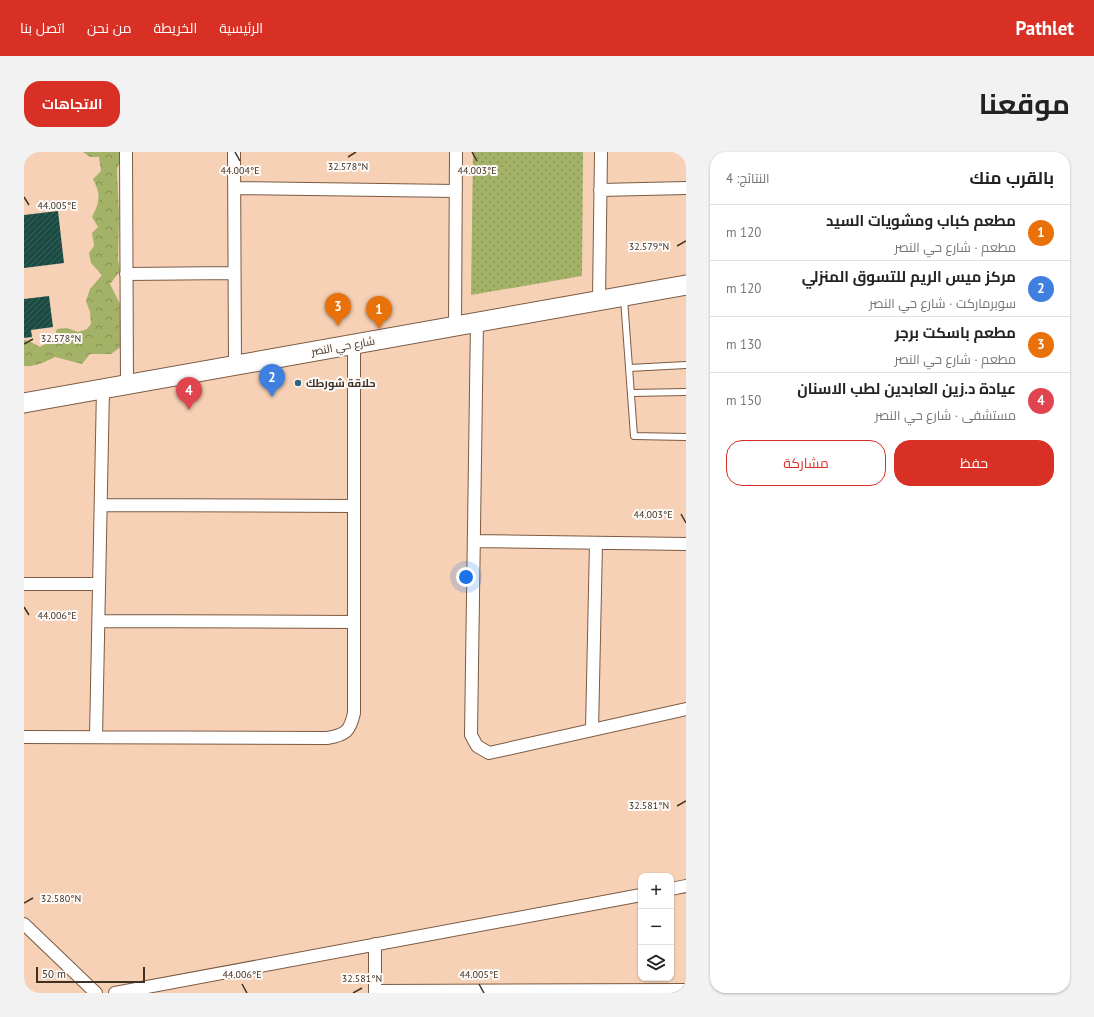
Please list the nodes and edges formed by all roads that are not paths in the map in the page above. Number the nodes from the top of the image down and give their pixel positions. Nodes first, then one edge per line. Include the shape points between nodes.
1 (126, 152) edge
2 (234, 152) edge
3 (456, 152) edge
4 (601, 152) edge
5 (234, 188) junction
6 (686, 188) edge
7 (456, 190) junction
8 (600, 190) junction
9 (234, 273) junction
10 (126, 274) junction
11 (686, 285) edge
12 (624, 295) junction
13 (599, 299) junction
14 (477, 321) junction
15 (455, 326) junction
16 (354, 344) junction
17 (235, 365) junction
18 (686, 365) edge
19 (629, 368) junction
20 (127, 385) junction
21 (103, 389) junction
22 (686, 392) edge
23 (631, 393) junction
24 (24, 403) edge
25 (686, 437) edge
26 (101, 505) junction
27 (354, 506) junction
28 (474, 541) junction
29 (596, 543) junction
30 (686, 544) edge
31 (24, 584) edge
32 (100, 584) junction
33 (99, 621) junction
34 (354, 622) junction
35 (686, 709) edge
36 (592, 730) junction
37 (24, 736) edge
38 (96, 737) junction
39 (686, 886) edge
40 (674, 888) edge
41 (638, 896) edge
42 (24, 924) edge
43 (375, 944) junction
44 (686, 990) edge
45 (375, 992) edge
46 (597, 992) edge
47 (96, 993) edge
48 (115, 993) edge

1 - 10 street
2 - 5 street
3 - 7 street
4 - 8 street
5 - 7 street
5 - 9 street
6 - 8 street
7 - 15 street
8 - 13 street
9 - 10 street
9 - 17 street
10 - 20 street
11 - 12 main road, شارع حي النصر
12 - 13 main road, شارع حي النصر
12 - 19 lane
13 - 14 main road, شارع حي النصر
14 - 15 main road, شارع حي النصر
14 - 28 street
15 - 16 main road, شارع حي النصر
16 - 17 main road, شارع حي النصر
16 - 27 street
17 - 20 main road, شارع حي النصر
18 - 19 lane
19 - 23 lane
20 - 21 main road, شارع حي النصر
21 - 24 main road, شارع حي النصر
21 - 26 street
22 - 23 lane
23 - 25 lane via 634,436
26 - 27 street
26 - 32 street
27 - 34 street
28 - 29 street
28 - 36 street via 471,735 477,746 489,753
29 - 30 street
29 - 36 street
31 - 32 street
32 - 33 street
33 - 34 street
33 - 38 street
34 - 38 street via 354,713 347,732 339,736
35 - 36 street
37 - 38 street
39 - 40 street
41 - 43 street
42 - 47 street
43 - 45 street
43 - 48 street
44 - 46 street
45 - 46 street

